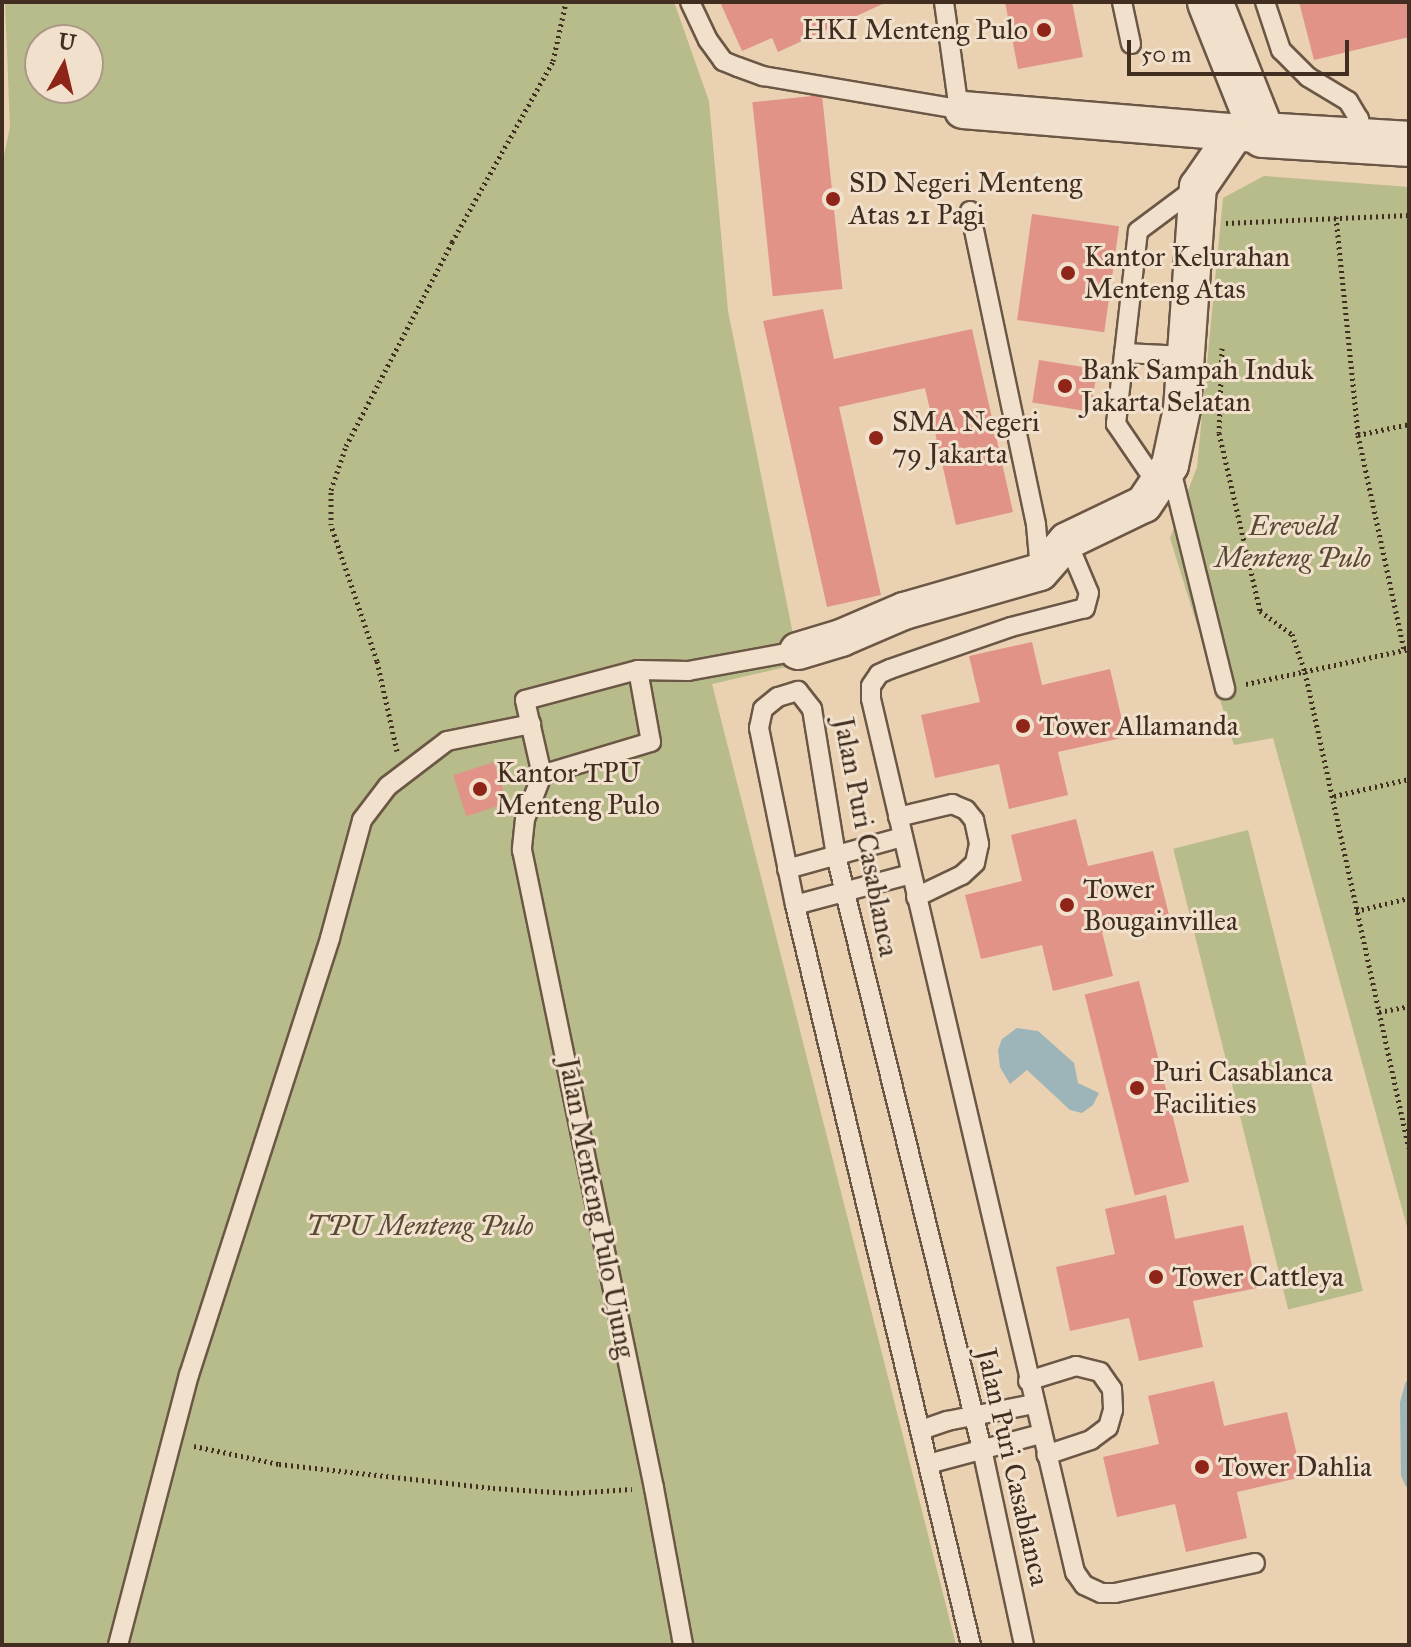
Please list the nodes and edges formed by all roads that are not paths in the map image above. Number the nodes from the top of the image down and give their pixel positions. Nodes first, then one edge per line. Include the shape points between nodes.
1 (690, 2) edge
2 (944, 2) edge
3 (1122, 2) edge
4 (1210, 2) edge
5 (1265, 2) edge
6 (1131, 44) dead end
7 (973, 111) junction
8 (1249, 134) junction
9 (1364, 141) junction
10 (1409, 144) edge
11 (1198, 187) junction
12 (970, 211) dead end
13 (1124, 353) junction
14 (1186, 356) junction
15 (1163, 475) junction
16 (1067, 541) junction
17 (1040, 572) junction
18 (798, 651) joint
19 (638, 670) junction
20 (1225, 689) dead end
21 (531, 724) junction
22 (542, 775) junction
23 (898, 817) junction
24 (902, 837) junction
25 (836, 856) junction
26 (787, 869) junction
27 (911, 874) junction
28 (845, 893) junction
29 (916, 897) junction
30 (795, 905) junction
31 (1028, 1381) junction
32 (1034, 1404) junction
33 (973, 1416) junction
34 (921, 1430) junction
35 (1041, 1434) junction
36 (982, 1449) junction
37 (1046, 1455) junction
38 (928, 1464) junction
39 (1255, 1563) dead end
40 (118, 1645) edge
41 (683, 1645) edge
42 (971, 1645) edge
43 (1024, 1645) edge

1 - 7 lane via 723,61 738,67 763,76
2 - 7 lane
3 - 6 lane
4 - 8 street
5 - 9 lane via 1281,50 1308,77 1348,101
7 - 8 street
8 - 9 street
8 - 11 street
9 - 10 street
11 - 13 lane via 1138,231
11 - 14 street
12 - 17 lane via 1036,525
13 - 14 lane
13 - 15 lane via 1116,424
14 - 15 street via 1182,409
15 - 16 street via 1144,504
15 - 20 lane
16 - 17 street
16 - 23 lane via 1089,593 1085,608 890,669 871,686
17 - 18 street via 904,611
18 - 19 lane via 688,671
19 - 21 lane via 525,700
19 - 22 lane via 651,742
21 - 22 lane
21 - 40 lane via 447,741 388,786 362,820 330,938 169,1440
22 - 41 lane, Jalan Menteng Pulo Ujung via 525,819 522,850
23 - 24 lane
23 - 29 lane via 952,804 974,820 979,844 975,863
24 - 25 lane
24 - 27 lane
25 - 26 lane
25 - 26 lane, Jalan Puri Casablanca via 812,709 798,691 763,709 759,728
25 - 28 lane, Jalan Puri Casablanca
26 - 30 lane, Jalan Puri Casablanca
27 - 28 lane
27 - 29 lane
28 - 30 lane
28 - 33 lane, Jalan Puri Casablanca
29 - 31 lane
30 - 34 lane, Jalan Puri Casablanca
31 - 32 lane
31 - 37 lane via 1076,1366 1100,1372 1112,1389 1108,1427 1091,1440
32 - 33 lane
32 - 35 lane
33 - 34 lane
33 - 36 lane, Jalan Puri Casablanca
34 - 38 lane, Jalan Puri Casablanca
35 - 36 lane
35 - 37 lane
36 - 38 lane
36 - 43 lane, Jalan Puri Casablanca
37 - 39 lane via 1075,1572 1084,1585 1115,1593
38 - 42 lane, Jalan Puri Casablanca

